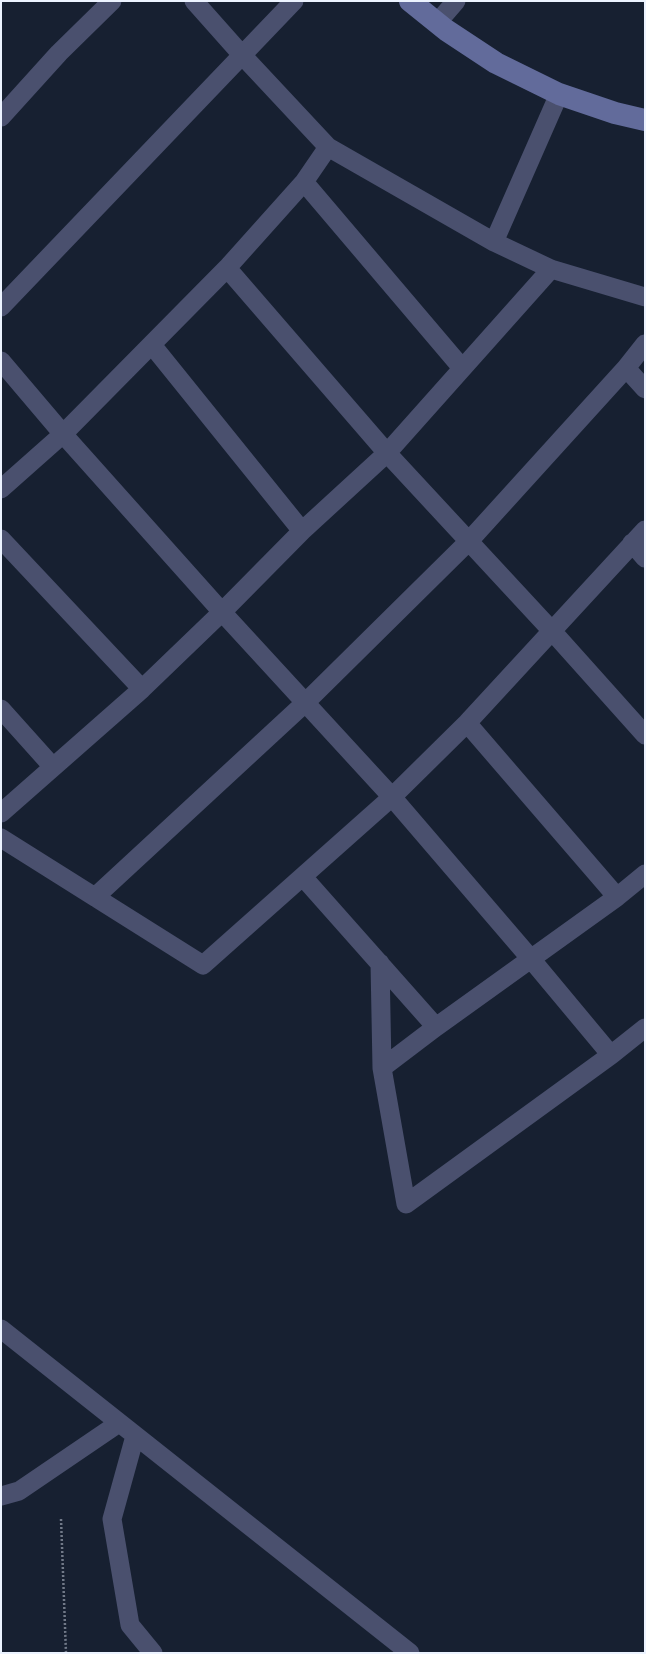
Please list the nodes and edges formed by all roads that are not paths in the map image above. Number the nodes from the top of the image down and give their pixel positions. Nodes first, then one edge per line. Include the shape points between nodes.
1 (112, 1) edge
2 (194, 1) edge
3 (294, 1) edge
4 (410, 1) edge
5 (456, 1) edge
6 (437, 23) junction
7 (242, 55) junction
8 (559, 94) junction
9 (1, 117) edge
10 (645, 120) edge
11 (328, 147) junction
12 (304, 182) junction
13 (494, 242) junction
14 (227, 268) junction
15 (551, 269) junction
16 (645, 297) edge
17 (1, 307) edge
18 (645, 344) edge
19 (152, 345) junction
20 (1, 362) edge
21 (462, 368) junction
22 (626, 368) junction
23 (645, 389) edge
24 (63, 434) junction
25 (387, 453) junction
26 (1, 489) edge
27 (302, 531) junction
28 (639, 537) edge
29 (1, 539) edge
30 (469, 541) junction
31 (645, 558) edge
32 (222, 612) junction
33 (552, 631) junction
34 (142, 688) junction
35 (306, 702) junction
36 (1, 709) edge
37 (467, 723) junction
38 (645, 735) edge
39 (53, 767) junction
40 (392, 797) junction
41 (1, 813) edge
42 (1, 838) edge
43 (645, 874) edge
44 (303, 877) junction
45 (95, 897) junction
46 (618, 897) junction
47 (531, 959) junction
48 (380, 963) junction
49 (436, 1027) junction
50 (645, 1028) edge
51 (611, 1054) junction
52 (382, 1068) junction
53 (1, 1329) edge
54 (119, 1423) junction
55 (135, 1436) junction
56 (1, 1496) edge
57 (153, 1653) edge
58 (410, 1653) edge

1 - 9 street via 59,53
2 - 7 street
3 - 7 street
4 - 6 street
5 - 6 street
6 - 8 street via 496,62
7 - 11 street
7 - 17 street
8 - 10 street
8 - 13 street
11 - 12 street
11 - 13 street
12 - 14 street
12 - 21 street
13 - 15 street
14 - 19 street
14 - 25 street
15 - 16 street
15 - 21 street
18 - 22 street
19 - 24 street
19 - 27 street
20 - 24 street
21 - 25 street
22 - 23 street
22 - 30 street
24 - 26 street
24 - 32 street
25 - 27 street
25 - 30 street
27 - 32 street
28 - 31 street
28 - 33 street
29 - 34 street
30 - 33 street
30 - 35 street
32 - 34 street
32 - 35 street
33 - 37 street
33 - 38 street
34 - 39 street
35 - 40 street
35 - 45 street
36 - 39 street
37 - 40 street
37 - 46 street
39 - 41 street
40 - 44 street
40 - 47 street
42 - 45 street
43 - 46 street
44 - 45 street via 203,965
44 - 48 street
46 - 47 street
47 - 49 street
47 - 51 street
48 - 49 street
48 - 52 street
49 - 52 street
50 - 51 street
51 - 52 street via 406,1204
53 - 54 street
54 - 55 street
54 - 56 street via 19,1491
55 - 57 street via 112,1519 130,1625
55 - 58 street

